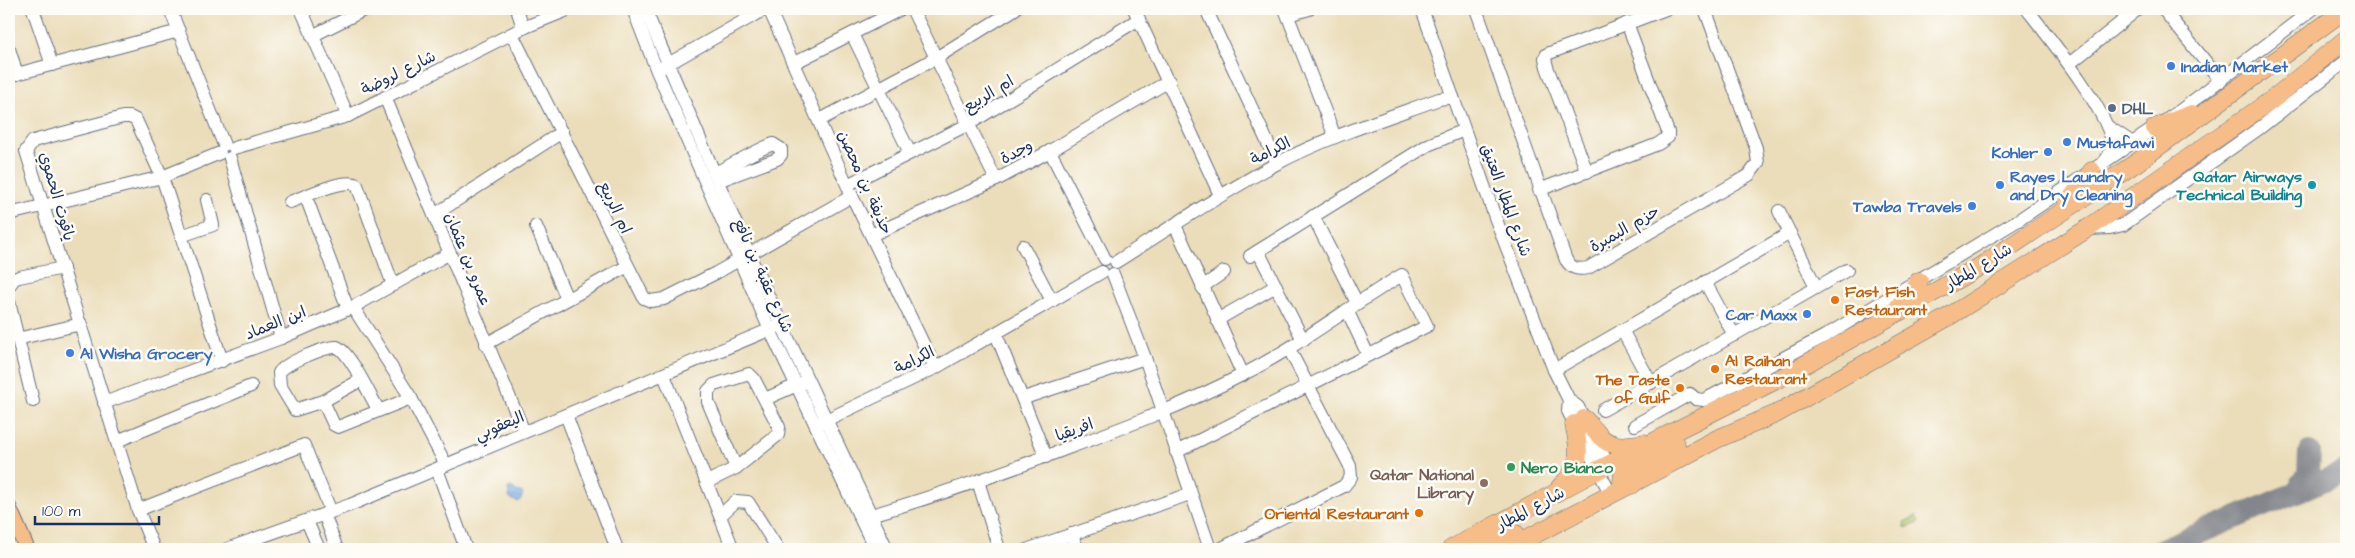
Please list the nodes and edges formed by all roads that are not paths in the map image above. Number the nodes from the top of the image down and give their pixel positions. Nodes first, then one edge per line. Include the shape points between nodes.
1 (33, 9) edge
2 (170, 9) edge
3 (301, 9) edge
4 (366, 9) edge
5 (517, 9) edge
6 (570, 9) edge
7 (633, 9) edge
8 (645, 9) edge
9 (767, 9) edge
10 (901, 9) edge
11 (912, 9) edge
12 (1015, 9) edge
13 (1206, 9) edge
14 (1309, 9) edge
15 (1422, 9) edge
16 (1476, 9) edge
17 (1666, 9) edge
18 (1705, 9) edge
19 (2027, 9) edge
20 (2138, 9) edge
21 (2163, 9) edge
22 (2314, 9) edge
23 (2346, 9) edge
24 (1286, 12) edge
25 (1137, 14) edge
26 (1627, 24) junction
27 (524, 28) junction
28 (179, 31) junction
29 (512, 34) junction
30 (852, 34) junction
31 (312, 36) junction
32 (2346, 39) edge
33 (9, 49) edge
34 (936, 58) junction
35 (2346, 60) edge
36 (794, 63) junction
37 (2069, 64) junction
38 (52, 65) junction
39 (663, 68) junction
40 (13, 75) edge
41 (1169, 81) junction
42 (2221, 81) junction
43 (879, 89) junction
44 (385, 97) junction
45 (1453, 97) junction
46 (2212, 108) junction
47 (348, 116) junction
48 (820, 120) junction
49 (969, 124) junction
50 (2107, 126) junction
51 (2155, 128) junction
52 (1464, 130) junction
53 (562, 132) junction
54 (1335, 137) junction
55 (2133, 143) junction
56 (227, 151) junction
57 (1050, 151) junction
58 (910, 153) junction
59 (1277, 163) junction
60 (2098, 167) junction
61 (1587, 172) junction
62 (162, 177) junction
63 (996, 180) junction
64 (851, 190) junction
65 (1539, 190) junction
66 (1220, 195) junction
67 (306, 197) junction
68 (206, 200) dead end
69 (290, 202) dead end
70 (42, 204) junction
71 (1779, 211) dead end
72 (2062, 212) junction
73 (9, 214) edge
74 (434, 216) junction
75 (1313, 216) junction
76 (1175, 225) junction
77 (536, 226) dead end
78 (2087, 229) junction
79 (1790, 233) junction
80 (871, 235) junction
81 (181, 236) junction
82 (1023, 246) dead end
83 (450, 253) junction
84 (744, 258) junction
85 (626, 267) junction
86 (1109, 267) junction
87 (63, 268) junction
88 (1847, 270) dead end
89 (1224, 272) dead end
90 (1918, 281) junction
91 (1705, 282) junction
92 (393, 285) junction
93 (9, 286) edge
94 (1276, 286) junction
95 (1202, 287) junction
96 (1816, 287) junction
97 (566, 299) junction
98 (1052, 301) junction
99 (9, 302) edge
100 (1352, 306) junction
101 (351, 308) junction
102 (1892, 316) junction
103 (1218, 320) junction
104 (81, 324) junction
105 (775, 328) junction
106 (1622, 330) junction
107 (996, 334) junction
108 (1734, 335) junction
109 (282, 338) junction
110 (17, 339) junction
111 (1304, 340) junction
112 (486, 344) junction
113 (1289, 349) junction
114 (1368, 355) junction
115 (1145, 358) junction
116 (222, 361) junction
117 (935, 368) junction
118 (1554, 370) junction
119 (664, 374) junction
120 (1243, 375) junction
121 (1786, 375) junction
122 (361, 380) junction
123 (802, 383) junction
124 (1651, 383) junction
125 (251, 386) dead end
126 (1308, 386) junction
127 (410, 395) junction
128 (1024, 398) junction
129 (765, 399) junction
130 (33, 401) dead end
131 (323, 401) junction
132 (104, 403) junction
133 (381, 408) junction
134 (1603, 410) dead end
135 (1164, 413) junction
136 (566, 415) junction
137 (1579, 421) junction
138 (821, 423) junction
139 (1635, 426) dead end
140 (524, 432) junction
141 (1661, 439) junction
142 (116, 441) junction
143 (1176, 452) junction
144 (1046, 457) junction
145 (442, 467) junction
146 (736, 468) junction
147 (1606, 479) junction
148 (978, 481) junction
149 (707, 482) junction
150 (1632, 485) junction
151 (1190, 494) junction
152 (1546, 500) junction
153 (9, 508) edge
154 (138, 510) junction
155 (328, 513) junction
156 (720, 516) junction
157 (866, 517) junction
158 (307, 521) junction
159 (1072, 534) junction
160 (27, 549) edge
161 (154, 549) edge
162 (227, 549) edge
163 (319, 549) edge
164 (338, 549) edge
165 (466, 549) edge
166 (617, 549) edge
167 (733, 549) edge
168 (778, 549) edge
169 (875, 549) edge
170 (887, 549) edge
171 (999, 549) edge
172 (1028, 549) edge
173 (1077, 549) edge
174 (1210, 549) edge
175 (1220, 549) edge
176 (1451, 549) edge
177 (1486, 549) edge
178 (1507, 549) edge

1 - 38 street
2 - 28 street
3 - 31 street
4 - 31 street
5 - 27 street
6 - 27 street, شارع لروضة
7 - 39 street, شارع عقبة بن نافع
8 - 39 street, شارع عقبة بن نافع
9 - 36 street, حذيفة بن محصن
9 - 39 street
10 - 30 street
11 - 34 street
12 - 34 street
13 - 59 street
14 - 24 street
15 - 45 street, شارع المطار العتيق
16 - 65 street, حزم البمبرة
17 - 26 street
18 - 65 street, حزم البمبرة via 1759,155 1754,171 1588,268 1581,269 1569,265 1566,260
19 - 37 street
20 - 37 street
21 - 42 street
22 - 42 street, شارع المطار
23 - 46 highway, شارع المطار
24 - 54 street
25 - 41 street
25 - 49 street, ام الربيع
26 - 61 street via 1668,137
26 - 61 street via 1553,50 1545,58
27 - 29 street, شارع لروضة
28 - 38 street
28 - 56 street
29 - 44 street, شارع لروضة
29 - 53 street, ام الربيع
30 - 36 street
30 - 43 street
31 - 47 street
32 - 78 highway, شارع المطار via 2273,99
33 - 40 street
34 - 43 street
34 - 49 street
35 - 78 street, شارع المطار via 2261,127 2123,225
36 - 48 street, حذيفة بن محصن
37 - 50 street
38 - 40 street
39 - 84 street, شارع عقبة بن نافع
39 - 84 street, شارع عقبة بن نافع via 716,177
41 - 57 street, وجدة
41 - 66 street
42 - 51 street, شارع المطار
43 - 48 street
43 - 58 street
44 - 47 street, شارع لروضة
44 - 74 street, عمرو بن عثمان
45 - 52 street, شارع المطار العتيق
45 - 54 street, الكرامة via 1439,99
46 - 51 highway
46 - 72 highway, شارع المطار
47 - 56 street, شارع لروضة
48 - 64 street, حذيفة بن محصن
49 - 58 street, ام الربيع
49 - 63 street
50 - 55 street
50 - 60 street via 2111,152
51 - 55 street, شارع المطار
52 - 75 street via 1428,145
52 - 118 street, شارع المطار العتيق
53 - 74 street
53 - 85 street, ام الربيع
54 - 59 street, الكرامة
55 - 60 street, شارع المطار
56 - 62 street, شارع لروضة
56 - 109 street
57 - 63 street, وجدة
57 - 86 street
58 - 64 street, ام الربيع
59 - 66 street, الكرامة
60 - 72 highway
60 - 90 street, شارع المطار
61 - 65 street
62 - 70 street, شارع لروضة
62 - 70 street, ياقوت الحموي via 136,120 123,117 33,141 29,145 26,151
62 - 81 street, ياقوت الحموي
63 - 80 street, وجدة
64 - 80 street, حذيفة بن محصن
64 - 84 street, ام الربيع
66 - 76 street, الكرامة
67 - 69 street
67 - 92 street via 344,182 357,185
67 - 101 street
68 - 81 street via 212,225
70 - 73 street, شارع لروضة
70 - 87 street, ياقوت الحموي
71 - 79 street
72 - 102 highway, شارع المطار via 1981,266
74 - 83 street, عمرو بن عثمان
75 - 94 street via 1254,254
75 - 100 street
76 - 86 street, الكرامة
76 - 95 street
77 - 97 street
78 - 150 highway, شارع المطار via 1948,317 1785,409 1717,439
79 - 91 street
79 - 96 street
80 - 117 street, حذيفة بن محصن
81 - 116 street, ياقوت الحموي
82 - 98 street
83 - 92 street, ابن العماد
83 - 112 street, عمرو بن عثمان
84 - 85 street, ام الربيع via 657,301 644,298
84 - 105 street, شارع عقبة بن نافع
85 - 97 street
86 - 98 street, الكرامة
86 - 115 street
87 - 93 street via 20,278
87 - 104 street, ياقوت الحموي
88 - 96 street
89 - 95 street
90 - 102 highway
90 - 139 street, شارع المطار via 1825,336 1704,400 1690,394
91 - 106 street
91 - 108 street
92 - 101 street, ابن العماد
94 - 103 street
94 - 111 street
95 - 103 street
96 - 108 street
97 - 112 street
98 - 107 street, الكرامة
99 - 110 street
100 - 111 street, افريقيا
100 - 114 street
100 - 114 street, افريقيا via 1402,274 1427,326
101 - 109 street, ابن العماد
101 - 127 street
102 - 121 highway, شارع المطار
103 - 120 street
104 - 110 street
104 - 132 street, ياقوت الحموي
105 - 119 street, اليعقوبي
105 - 123 street, شارع عقبة بن نافع
106 - 118 street
106 - 124 street
107 - 117 street, الكرامة
107 - 128 street
108 - 124 street
109 - 116 street, ابن العماد
110 - 130 street
111 - 113 street, افريقيا
112 - 140 street, عمرو بن عثمان
113 - 120 street, افريقيا
113 - 126 street
114 - 126 street
115 - 128 street
115 - 135 street
116 - 132 street, ابن العماد
117 - 138 street, الكرامة
118 - 137 street, شارع المطار العتيق via 1569,400 1578,407
119 - 136 street, اليعقوبي
119 - 149 street
120 - 135 street, افريقيا
121 - 141 highway, شارع المطار
121 - 150 highway via 1734,414 1623,474 1622,482
122 - 131 street
122 - 131 street via 344,352 337,347 327,348 281,369 280,384 292,408 299,410
122 - 133 street
123 - 129 street
123 - 138 street, شارع عقبة بن نافع
124 - 134 street
125 - 142 street
126 - 143 street
126 - 175 street via 1350,466 1348,482
127 - 133 street
127 - 145 street
128 - 144 street
129 - 146 street via 779,427 778,436
129 - 146 street via 749,374 714,385 708,392 708,402
131 - 133 street via 331,421 338,427
132 - 142 street, ياقوت الحموي
135 - 143 street
135 - 144 street, افريقيا
136 - 140 street, اليعقوبي
136 - 166 street
137 - 141 highway via 1612,444 1626,446
137 - 147 street, شارع المطار العتيق
137 - 152 highway via 1577,465 1565,483
138 - 157 street, شارع عقبة بن نافع
140 - 145 street, اليعقوبي
141 - 147 highway, شارع المطار
142 - 154 street, ياقوت الحموي
143 - 151 street
144 - 148 street, افريقيا
145 - 155 street, اليعقوبي
145 - 165 street
146 - 149 street
147 - 150 highway, شارع المطار
147 - 152 highway, شارع المطار
147 - 177 highway
147 - 178 highway, شارع المطار
148 - 157 street, افريقيا
148 - 171 street
149 - 156 street
151 - 159 street
151 - 174 street
152 - 176 highway, شارع المطار
153 - 160 main road
154 - 155 street via 304,445
154 - 161 street, ياقوت الحموي
155 - 158 street, اليعقوبي
155 - 164 street
156 - 167 street
156 - 168 street via 736,501 748,502
157 - 169 street, شارع عقبة بن نافع
157 - 170 street, شارع عقبة بن نافع
158 - 162 street, اليعقوبي
158 - 163 street
159 - 172 street
159 - 173 street

